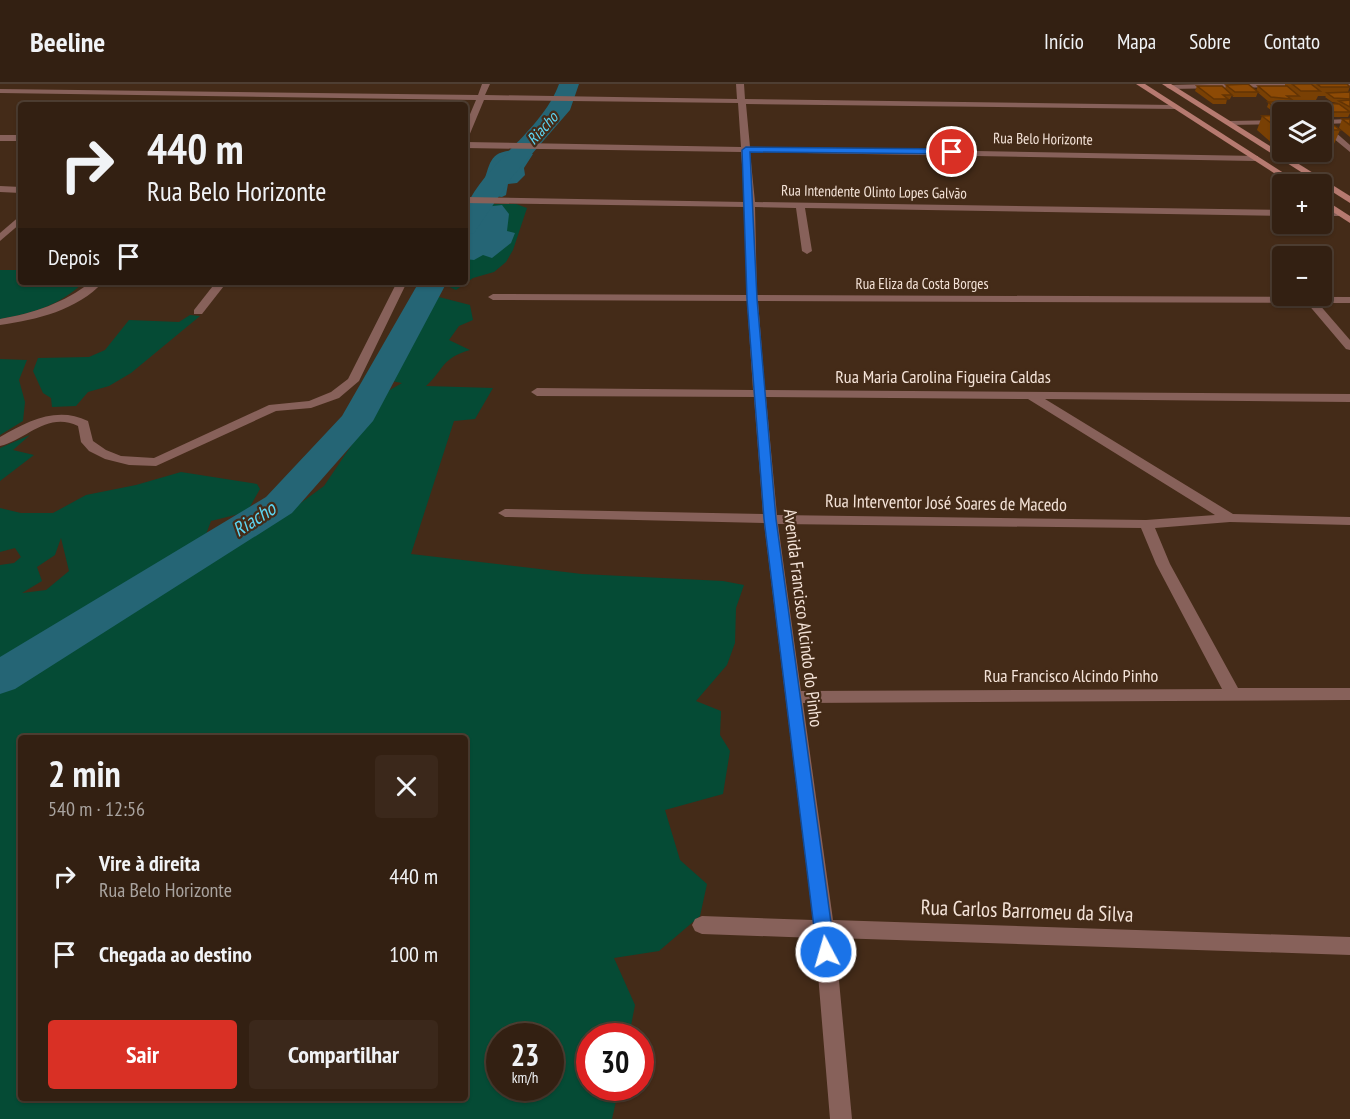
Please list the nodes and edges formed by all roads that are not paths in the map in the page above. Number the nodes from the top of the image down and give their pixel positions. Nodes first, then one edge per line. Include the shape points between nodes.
1 (160, 84) edge
2 (486, 84) edge
3 (740, 84) edge
4 (1140, 84) edge
5 (1342, 84) edge
6 (1350, 84) edge
7 (1168, 85) edge
8 (1290, 85) edge
9 (0, 90) edge
10 (1350, 91) edge
11 (150, 93) junction
12 (480, 99) junction
13 (141, 102) edge
14 (741, 102) junction
15 (1173, 107) junction
16 (1272, 122) edge
17 (1350, 122) edge
18 (1229, 123) junction
19 (1332, 123) edge
20 (468, 129) edge
21 (1332, 132) edge
22 (0, 138) edge
23 (18, 138) edge
24 (468, 145) edge
25 (1350, 149) edge
26 (746, 150) junction
27 (1255, 158) junction
28 (1280, 174) edge
29 (0, 189) edge
30 (1333, 189) joint
31 (18, 190) edge
32 (468, 200) edge
33 (1350, 200) edge
34 (750, 204) junction
35 (800, 206) junction
36 (1332, 208) edge
37 (1272, 213) edge
38 (1332, 213) edge
39 (1339, 213) junction
40 (1350, 220) edge
41 (18, 221) edge
42 (0, 238) edge
43 (807, 251) dead end
44 (94, 285) edge
45 (220, 285) edge
46 (401, 285) edge
47 (493, 297) dead end
48 (752, 299) junction
49 (1272, 300) edge
50 (1332, 300) edge
51 (1350, 300) edge
52 (1315, 306) edge
53 (198, 312) dead end
54 (0, 322) edge
55 (1350, 347) edge
56 (537, 392) dead end
57 (761, 395) junction
58 (1031, 396) junction
59 (1350, 398) edge
60 (0, 442) edge
61 (505, 513) dead end
62 (1230, 518) junction
63 (770, 519) junction
64 (1350, 520) edge
65 (1146, 524) junction
66 (1233, 694) junction
67 (1350, 694) edge
68 (793, 697) junction
69 (702, 925) dead end
70 (824, 928) junction
71 (1350, 946) edge
72 (841, 1119) edge

1 - 11 street
2 - 12 street
3 - 14 street, Avenida Francisco Alcindo do Pinho
4 - 15 street
5 - 6 street
5 - 8 street
5 - 10 street
7 - 8 street
7 - 18 street
9 - 11 street
11 - 12 street
11 - 13 street
12 - 14 street
12 - 20 street
14 - 15 street
14 - 26 street, Avenida Francisco Alcindo do Pinho
15 - 27 street
16 - 18 street
17 - 19 street
18 - 30 street
21 - 25 street
22 - 23 street
24 - 26 street, Rua Belo Horizonte
26 - 27 street, Rua Belo Horizonte
26 - 34 street, Avenida Francisco Alcindo do Pinho
27 - 28 street
29 - 31 street
30 - 33 street
32 - 34 street, Rua Intendente Olinto Lopes Galvão
34 - 35 street, Rua Intendente Olinto Lopes Galvão
34 - 48 street, Avenida Francisco Alcindo do Pinho
35 - 37 street, Rua Intendente Olinto Lopes Galvão
35 - 43 street
36 - 39 street
38 - 39 street
39 - 40 street
41 - 42 street
44 - 54 street via 48,312
45 - 53 street
46 - 60 street via 353,381 322,401 273,408 156,462 137,462 96,450 87,442 84,424 73,419 40,422
47 - 48 street, Rua Eliza da Costa Borges
48 - 49 street, Rua Eliza da Costa Borges
48 - 57 street, Avenida Francisco Alcindo do Pinho
50 - 51 street, Rua Eliza da Costa Borges
52 - 55 street
56 - 57 street, Rua Maria Carolina Figueira Caldas
57 - 58 street, Rua Maria Carolina Figueira Caldas
57 - 63 street, Avenida Francisco Alcindo do Pinho
58 - 59 street, Rua Maria Carolina Figueira Caldas
58 - 62 street
61 - 63 street, Rua Interventor José Soares de Macedo
62 - 64 street, Rua Interventor José Soares de Macedo
62 - 65 street, Rua Interventor José Soares de Macedo
63 - 65 street, Rua Interventor José Soares de Macedo
63 - 68 street, Avenida Francisco Alcindo do Pinho
65 - 66 street via 1163,564
66 - 67 street, Rua Francisco Alcindo Pinho
66 - 68 street, Rua Francisco Alcindo Pinho
68 - 70 street, Avenida Francisco Alcindo do Pinho
69 - 70 street, Rua Carlos Barromeu da Silva
70 - 71 street, Rua Carlos Barromeu da Silva
70 - 72 street, Avenida Francisco Alcindo do Pinho

